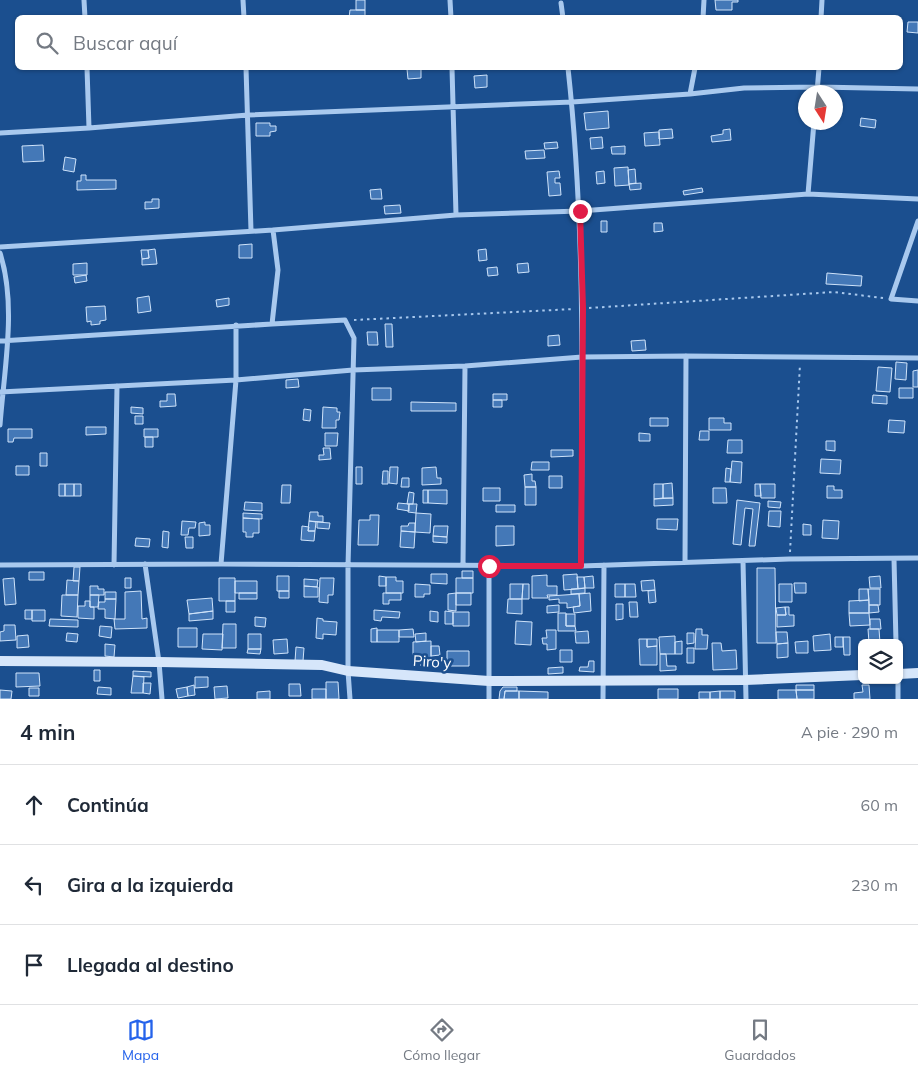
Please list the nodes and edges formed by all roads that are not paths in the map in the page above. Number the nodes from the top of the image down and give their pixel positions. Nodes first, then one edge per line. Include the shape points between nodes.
1 (84, 0) edge
2 (243, 0) edge
3 (450, 0) edge
4 (704, 0) edge
5 (822, 0) edge
6 (561, 3) dead end
7 (85, 15) edge
8 (244, 15) edge
9 (451, 15) edge
10 (563, 15) edge
11 (703, 15) edge
12 (821, 15) edge
13 (87, 70) edge
14 (246, 70) edge
15 (452, 70) edge
16 (568, 70) edge
17 (695, 70) edge
18 (819, 70) edge
19 (817, 85) edge
20 (798, 89) edge
21 (918, 89) edge
22 (843, 90) edge
23 (690, 94) junction
24 (572, 102) junction
25 (453, 106) junction
26 (248, 115) junction
27 (89, 128) junction
28 (813, 130) edge
29 (0, 133) edge
30 (808, 194) junction
31 (918, 199) edge
32 (580, 211) junction
33 (456, 216) junction
34 (918, 221) edge
35 (273, 230) junction
36 (251, 231) junction
37 (0, 247) edge
38 (0, 252) edge
39 (918, 301) edge
40 (272, 324) junction
41 (236, 326) junction
42 (0, 341) edge
43 (8, 341) junction
44 (686, 356) junction
45 (582, 357) junction
46 (918, 358) edge
47 (465, 366) junction
48 (353, 370) junction
49 (236, 380) junction
50 (117, 386) junction
51 (1, 392) edge
52 (0, 425) edge
53 (918, 558) edge
54 (894, 559) junction
55 (743, 561) junction
56 (684, 562) junction
57 (114, 564) junction
58 (145, 564) junction
59 (221, 564) junction
60 (0, 565) edge
61 (463, 565) junction
62 (604, 565) junction
63 (348, 566) junction
64 (489, 566) junction
65 (581, 566) junction
66 (896, 639) edge
67 (0, 662) edge
68 (159, 662) junction
69 (348, 671) junction
70 (918, 673) edge
71 (903, 674) edge
72 (858, 675) edge
73 (602, 680) junction
74 (745, 680) junction
75 (489, 681) junction
76 (898, 684) edge
77 (162, 699) edge
78 (350, 699) edge
79 (489, 699) edge
80 (603, 699) edge
81 (746, 699) edge
82 (898, 699) edge

1 - 7 street
2 - 8 street
3 - 9 street
4 - 11 street
5 - 12 street
6 - 10 street
13 - 27 street
14 - 26 street
15 - 25 street
16 - 24 street
17 - 23 street
18 - 19 street
20 - 23 street via 744,88
21 - 22 street
23 - 24 street
24 - 25 street
24 - 32 street
25 - 26 street
25 - 33 street
26 - 27 street
26 - 36 street
27 - 29 street
28 - 30 street
30 - 31 street
30 - 32 street
32 - 33 street
32 - 45 street
33 - 35 street
34 - 39 street via 891,299
35 - 36 street
35 - 40 street via 278,270
36 - 37 street
38 - 43 street via 8,292
40 - 41 street
40 - 48 street via 345,320 354,338
41 - 43 street
41 - 49 street
42 - 43 street
43 - 51 street
44 - 45 street
44 - 46 street
44 - 56 street
45 - 47 street
45 - 65 street
47 - 48 street
47 - 61 street
48 - 49 street
48 - 63 street
49 - 50 street
49 - 59 street
50 - 51 street
50 - 57 street
51 - 52 street
53 - 54 street
54 - 55 street
54 - 66 street
55 - 56 street
55 - 74 street
56 - 62 street
57 - 58 street
57 - 60 street
58 - 59 street
58 - 68 street
59 - 63 street
61 - 63 street
61 - 64 street
62 - 65 street
62 - 73 street
63 - 69 street
64 - 65 street
64 - 75 street
67 - 68 main road, Piro'y
68 - 69 main road, Piro'y via 322,665
68 - 77 street
69 - 75 main road, Piro'y
69 - 78 street
70 - 71 main road
72 - 74 main road, Piro'y
73 - 74 main road, Piro'y
73 - 75 main road, Piro'y
73 - 80 street
74 - 81 street
75 - 79 street
76 - 82 street

